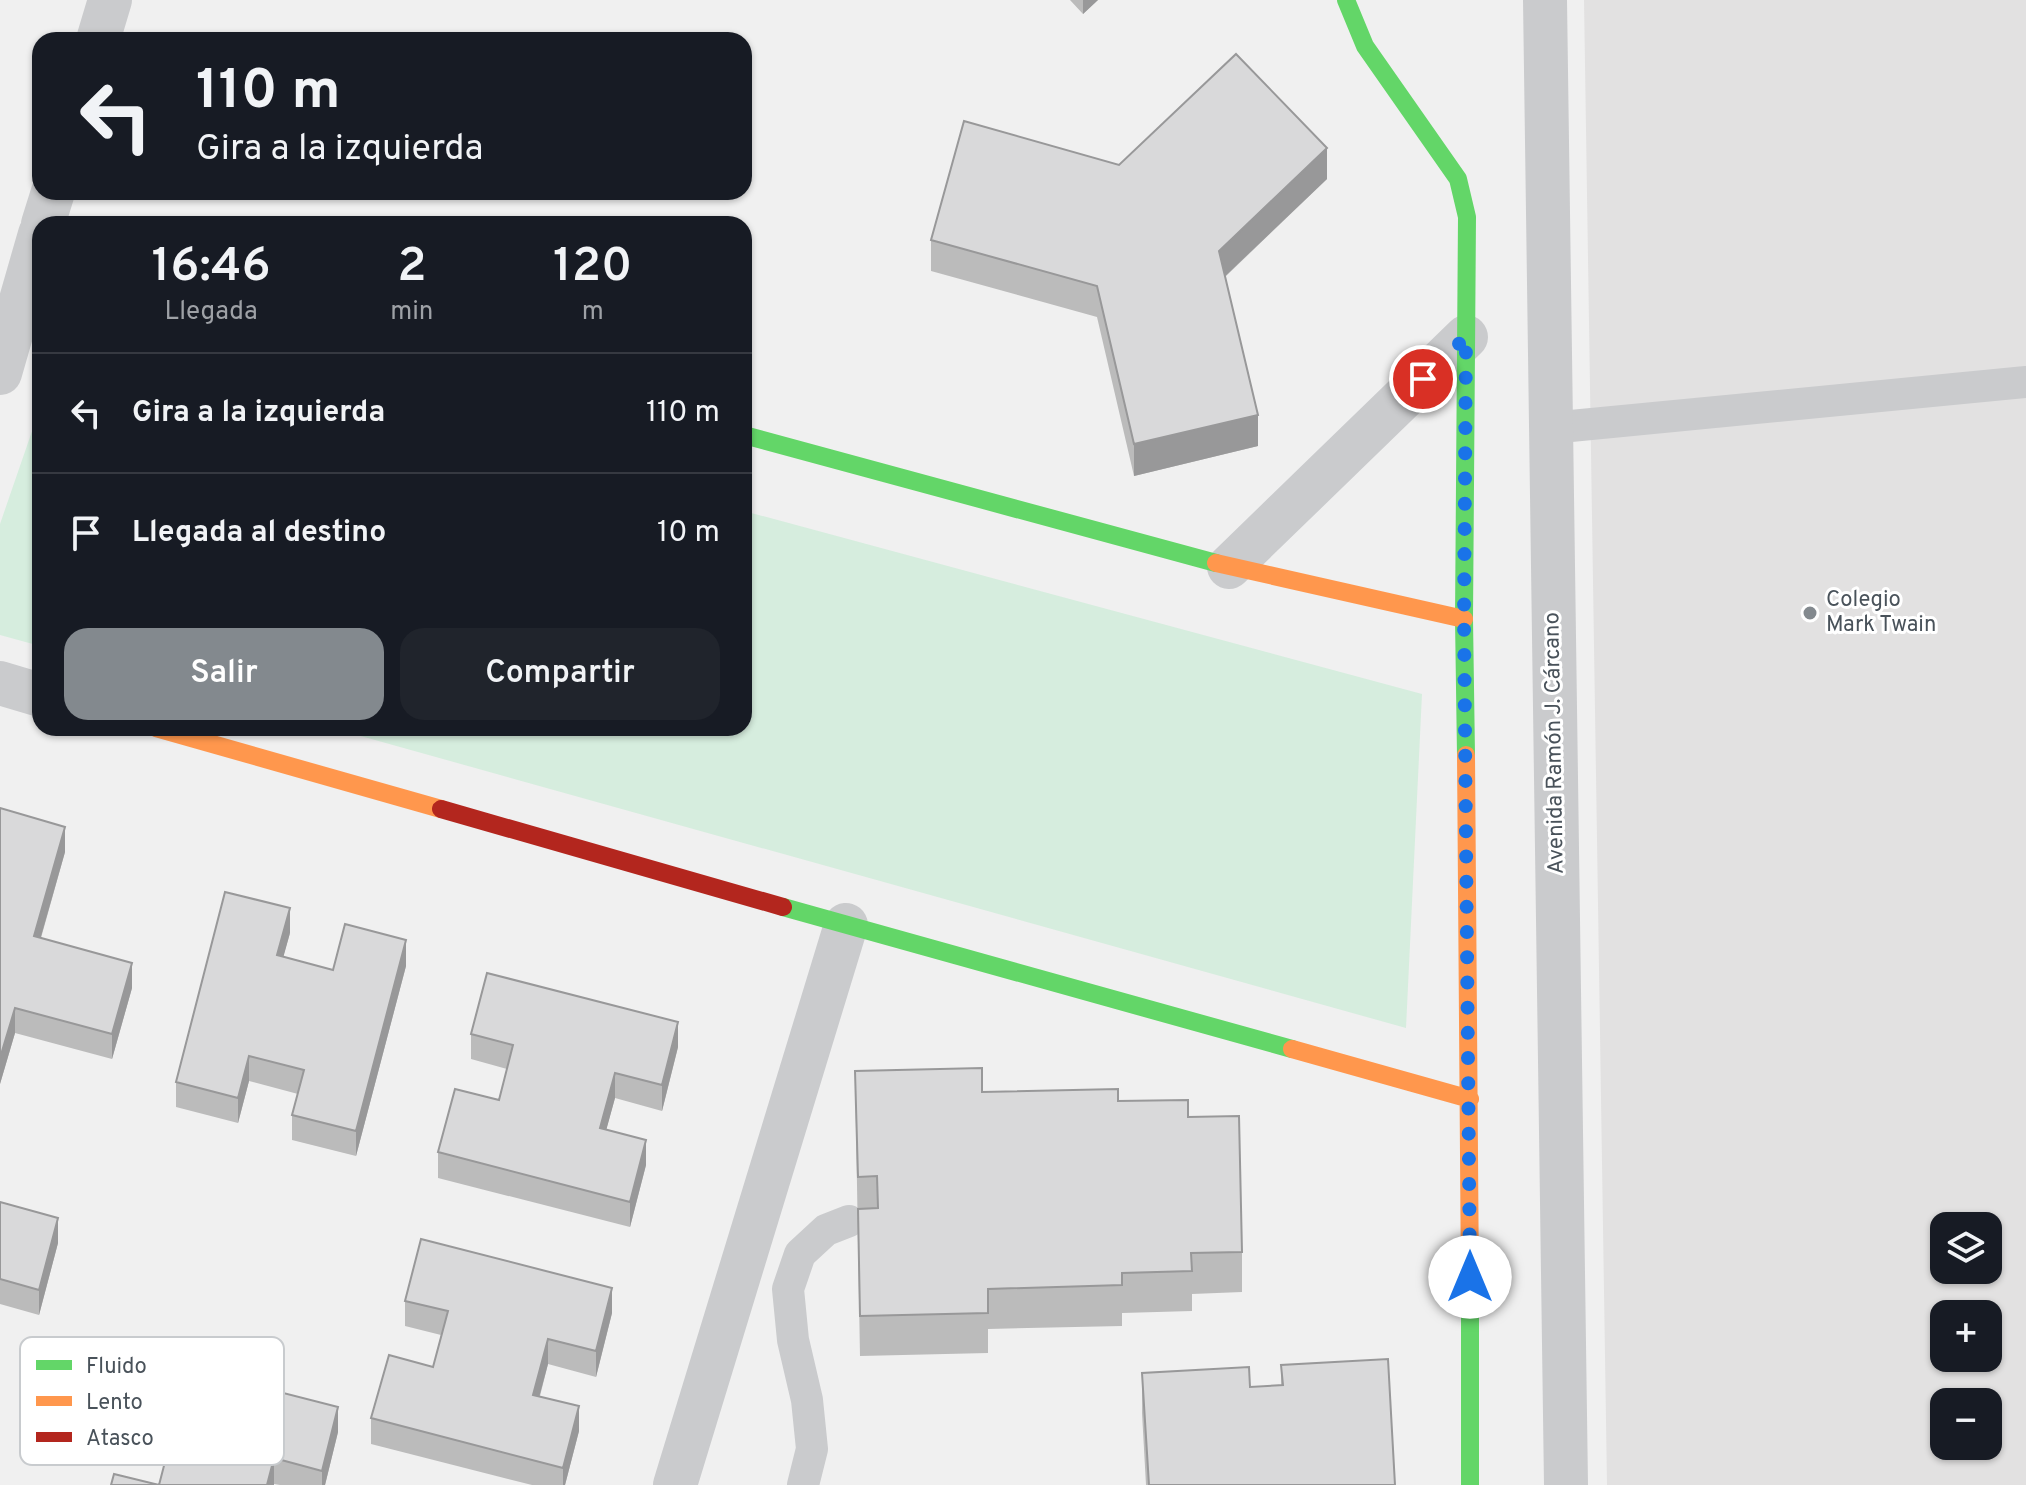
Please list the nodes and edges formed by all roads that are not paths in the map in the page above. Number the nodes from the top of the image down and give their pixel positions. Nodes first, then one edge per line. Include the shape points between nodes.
1 (110, 0) edge
2 (1346, 0) edge
3 (1545, 0) edge
4 (100, 32) edge
5 (32, 263) edge
6 (1466, 337) junction
7 (0, 373) edge
8 (2026, 382) edge
9 (1550, 428) junction
10 (752, 437) edge
11 (1229, 567) junction
12 (1464, 619) junction
13 (0, 683) edge
14 (32, 693) edge
15 (184, 736) edge
16 (846, 925) junction
17 (1470, 1099) junction
18 (849, 1221) dead end
19 (675, 1485) edge
20 (803, 1485) edge
21 (1470, 1485) edge
22 (1566, 1485) edge

1 - 4 street
2 - 6 street via 1365,46 1458,179 1467,217
3 - 9 street, Avenida Ramón J. Cárcano
5 - 7 street
6 - 11 street
6 - 12 street
8 - 9 lane
9 - 22 street, Avenida Ramón J. Cárcano
10 - 11 street
11 - 12 street
12 - 17 street
13 - 14 street
15 - 16 street
16 - 17 street
16 - 19 street
17 - 21 street
18 - 20 lane via 826,1230 800,1254 788,1289 812,1449

